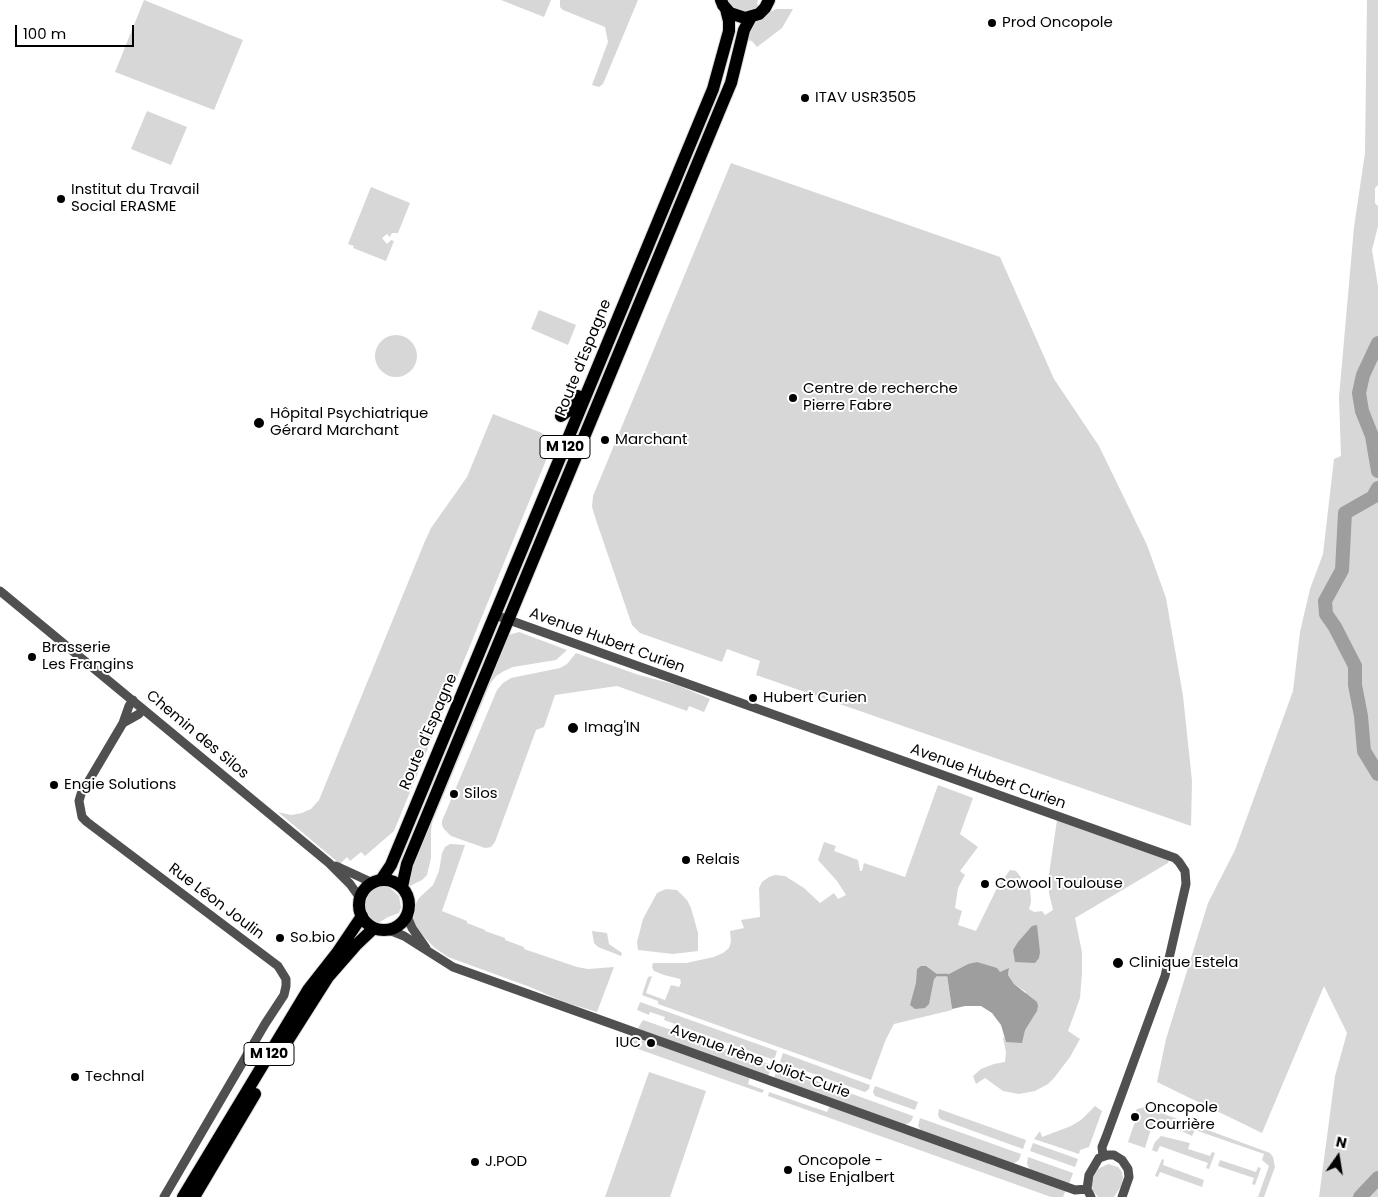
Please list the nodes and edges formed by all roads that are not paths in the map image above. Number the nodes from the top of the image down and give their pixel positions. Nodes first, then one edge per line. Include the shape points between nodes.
1 (769, 0) edge
2 (724, 5) edge
3 (751, 17) junction
4 (606, 345) junction
5 (561, 416) dead end
6 (0, 591) edge
7 (495, 615) junction
8 (508, 620) junction
9 (133, 700) junction
10 (143, 709) junction
11 (123, 723) junction
12 (329, 863) junction
13 (377, 882) junction
14 (402, 887) junction
15 (360, 898) junction
16 (362, 916) junction
17 (407, 916) junction
18 (374, 928) junction
19 (389, 930) junction
20 (427, 950) junction
21 (1103, 1156) junction
22 (1089, 1193) edge
23 (164, 1197) edge
24 (183, 1197) edge
25 (194, 1197) edge
26 (1122, 1197) edge

1 - 3 main road via 759,14
2 - 3 main road via 735,16
2 - 4 main road, Route d'Espagne / M 120 via 729,31 713,89
3 - 8 main road, Route d'Espagne / M 120 via 744,30 731,83
4 - 5 main road via 572,408
4 - 7 main road, Route d'Espagne / M 120
6 - 9 street, Chemin des Silos
7 - 8 street, Avenue Hubert Curien
7 - 13 main road, Route d'Espagne / M 120 via 391,865
8 - 14 main road, Route d'Espagne / M 120 via 407,864
8 - 21 street, Avenue Hubert Curien via 1175,858 1185,871 1186,884 1165,976 1102,1147
9 - 10 street, Chemin des Silos
9 - 11 street, Rue Léon Joulin
10 - 11 street, Rue Léon Joulin
10 - 12 street, Chemin des Silos
11 - 23 street, Rue Léon Joulin via 81,794 82,817 278,966 286,978 284,994
12 - 13 street, Chemin des Silos
12 - 15 street, Chemin des Silos
13 - 14 main road via 389,880
13 - 15 main road via 365,889
14 - 17 main road via 409,905
15 - 16 main road
16 - 18 main road
16 - 24 main road, M 120 via 308,990
17 - 19 main road
17 - 20 street, Avenue Irène Joliot-Curie
18 - 19 main road
18 - 25 main road, M 120 via 328,977
19 - 20 street, Avenue Irène Joliot-Curie
20 - 22 street, Avenue Irène Joliot-Curie via 442,962 461,970
21 - 22 street via 1089,1175
21 - 26 street via 1114,1155 1128,1169 1129,1177

